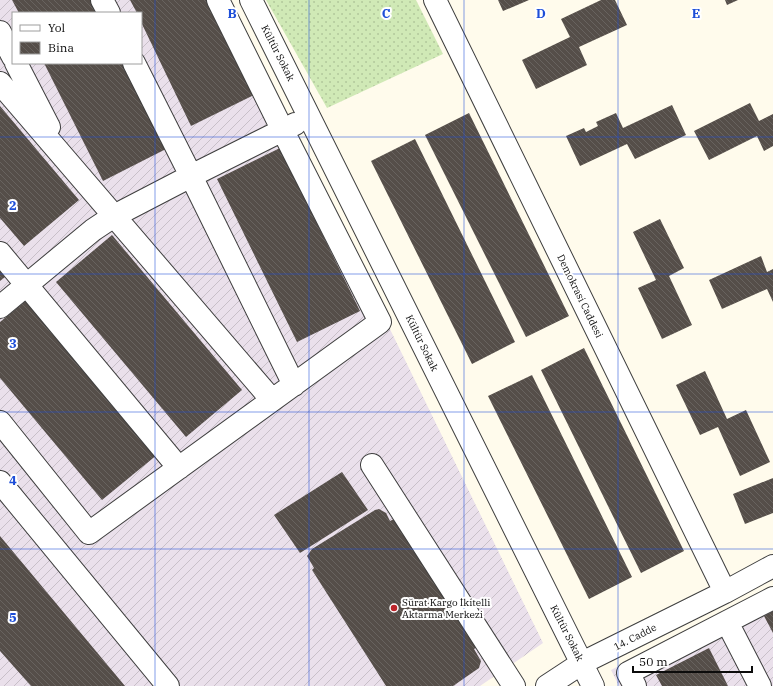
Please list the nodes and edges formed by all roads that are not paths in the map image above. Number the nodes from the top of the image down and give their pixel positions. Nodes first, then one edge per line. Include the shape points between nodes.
1 (102, 0) edge
2 (218, 0) edge
3 (251, 0) edge
4 (435, 0) edge
5 (108, 12) edge
6 (0, 32) edge
7 (12, 55) edge
8 (17, 64) edge
9 (135, 64) edge
10 (0, 83) edge
11 (309, 117) junction
12 (283, 131) junction
13 (66, 160) junction
14 (191, 176) junction
15 (114, 216) junction
16 (0, 253) edge
17 (26, 285) junction
18 (0, 307) edge
19 (294, 385) junction
20 (272, 400) junction
21 (0, 422) edge
22 (372, 465) dead end
23 (179, 468) junction
24 (3, 491) edge
25 (773, 566) edge
26 (725, 592) junction
27 (773, 598) edge
28 (727, 622) junction
29 (582, 663) junction
30 (168, 686) edge
31 (514, 686) edge
32 (547, 686) edge
33 (593, 686) edge
34 (635, 686) edge
35 (760, 686) edge

1 - 5 street
2 - 12 street
3 - 11 street, Kültür Sokak
4 - 26 street, Demokrasi Caddesi
6 - 7 street
8 - 13 street
9 - 14 street
10 - 13 street
11 - 12 street
11 - 29 street, Kültür Sokak
12 - 14 street
12 - 19 street via 380,322
13 - 15 street
14 - 15 street
14 - 19 street
15 - 17 street
15 - 20 street
16 - 17 street
17 - 18 street
17 - 23 street
19 - 20 street
20 - 23 street
21 - 23 street via 89,533
22 - 31 street
24 - 30 street
25 - 26 street, 14. Cadde
26 - 29 street, 14. Cadde
27 - 28 street
28 - 34 street via 628,673
28 - 35 street
29 - 32 street, 14. Cadde
29 - 33 street, Kültür Sokak

